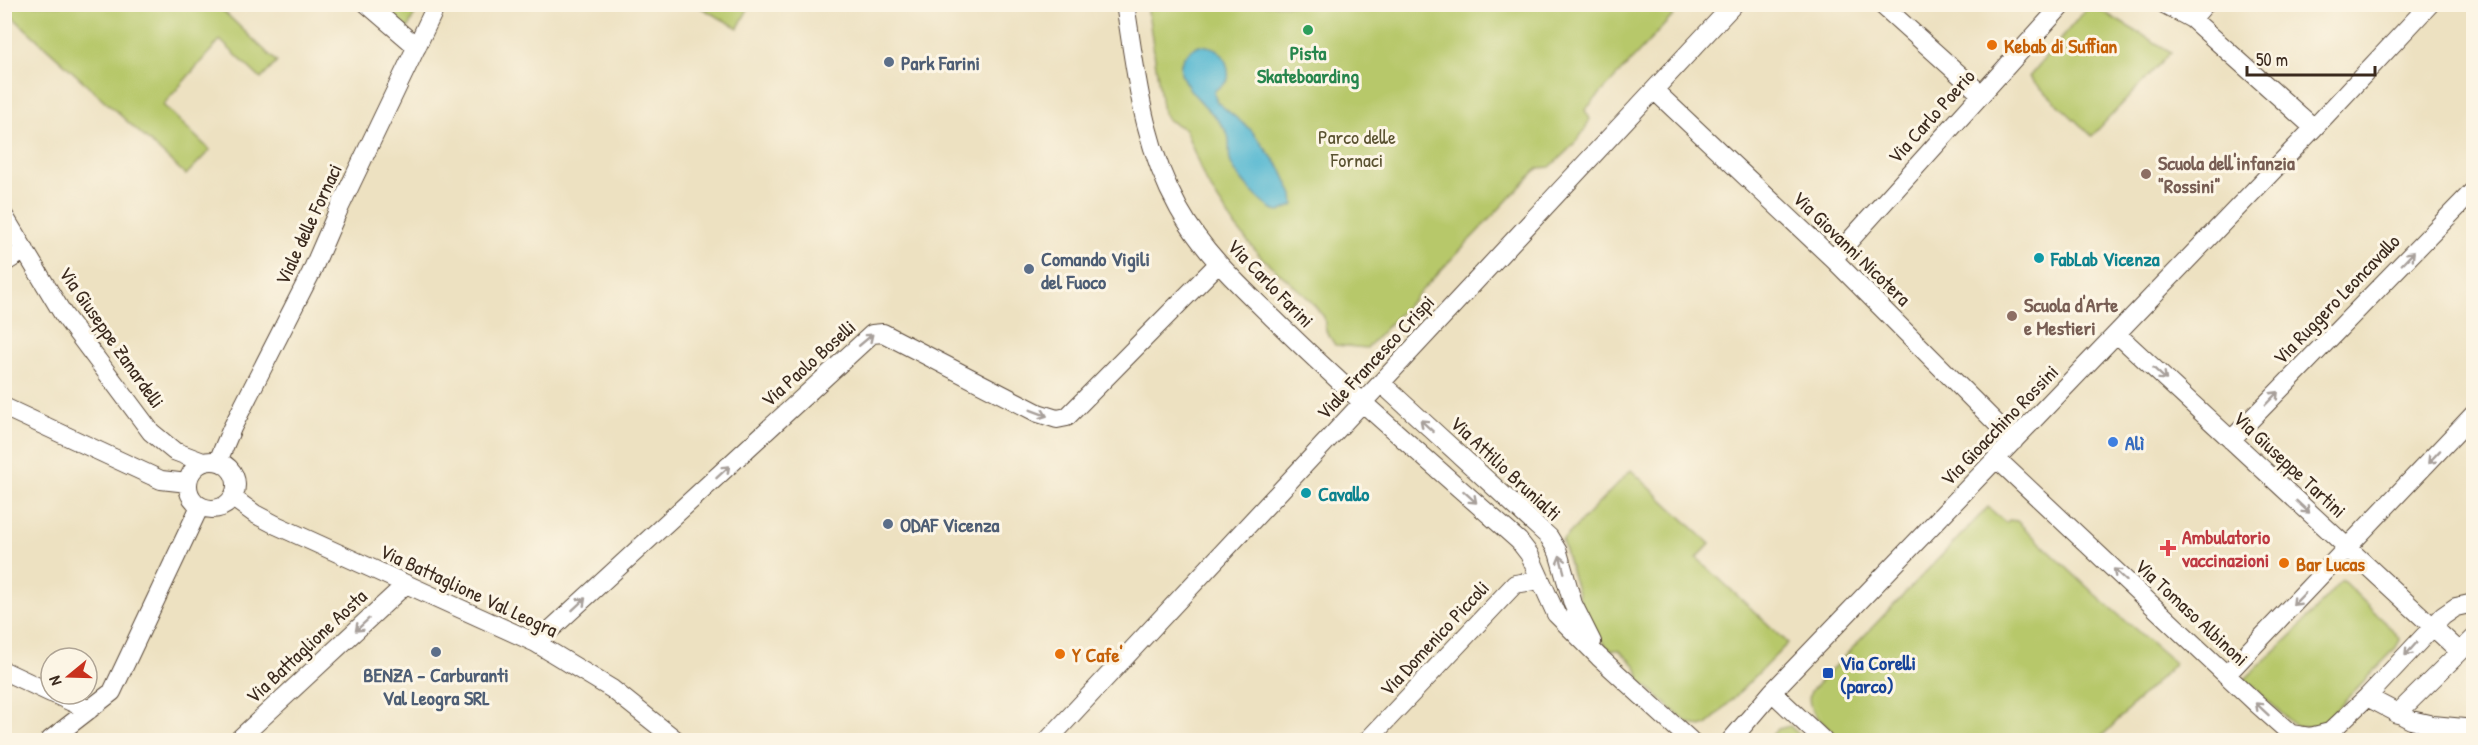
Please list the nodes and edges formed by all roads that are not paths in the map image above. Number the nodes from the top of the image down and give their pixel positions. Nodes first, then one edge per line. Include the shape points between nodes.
1 (367, 4) edge
2 (437, 4) edge
3 (1125, 4) edge
4 (1734, 4) edge
5 (1881, 4) edge
6 (2063, 4) edge
7 (2164, 4) edge
8 (2205, 4) edge
9 (2423, 7) edge
10 (2192, 19) junction
11 (417, 47) junction
12 (1654, 90) junction
13 (1981, 94) junction
14 (2314, 128) junction
15 (2474, 190) edge
16 (4, 216) edge
17 (25, 250) junction
18 (1833, 259) junction
19 (4, 263) edge
20 (1218, 264) junction
21 (2117, 334) junction
22 (1381, 383) junction
23 (1364, 402) junction
24 (4, 407) edge
25 (2474, 414) edge
26 (2231, 440) junction
27 (2014, 441) junction
28 (1997, 459) junction
29 (210, 462) junction
30 (188, 483) junction
31 (233, 498) junction
32 (200, 506) junction
33 (2348, 548) junction
34 (1540, 580) junction
35 (405, 585) junction
36 (2474, 603) edge
37 (1573, 604) junction
38 (1556, 614) junction
39 (2432, 626) junction
40 (2474, 638) edge
41 (536, 643) junction
42 (2460, 652) junction
43 (1599, 657) junction
44 (4, 671) edge
45 (2226, 675) junction
46 (39, 687) edge
47 (1772, 692) junction
48 (2367, 697) junction
49 (80, 706) edge
50 (89, 710) junction
51 (2397, 714) junction
52 (2474, 729) edge
53 (50, 741) edge
54 (238, 741) edge
55 (676, 741) edge
56 (1048, 741) edge
57 (1368, 741) edge
58 (1690, 741) edge
59 (1731, 741) edge
60 (1822, 741) edge

1 - 11 street
2 - 11 street, Viale delle Fornaci
3 - 20 street, Via Carlo Farini via 1150,145 1179,210
4 - 12 street, Viale Francesco Crispi
5 - 13 street
6 - 13 street, Via Carlo Poerio
7 - 10 street
8 - 10 street
9 - 14 street, Via Gioacchino Rossini
10 - 14 street
11 - 29 street, Viale delle Fornaci via 311,273 232,428
12 - 18 street, Via Giovanni Nicotera
12 - 22 street, Viale Francesco Crispi
13 - 18 street, Via Carlo Poerio
14 - 21 street, Via Gioacchino Rossini
26 -> 15 street, Via Ruggero Leoncavallo
16 - 17 street, Via Giuseppe Zanardelli
17 - 19 street
17 - 29 street, Via Giuseppe Zanardelli via 63,314 151,432 174,451
18 - 27 street, Via Giovanni Nicotera
20 - 23 street, Via Carlo Farini
41 -> 20 street, Via Paolo Boselli via 872,334 883,333 1038,413 1057,419 1067,417
21 -> 26 street, Via Giuseppe Tartini
21 - 27 street, Via Gioacchino Rossini
22 - 23 street, Viale Francesco Crispi
37 -> 22 street, Via Attilio Brunialti via 1558,552 1549,537
23 -> 34 street, Via Attilio Brunialti via 1519,542
23 - 56 street, Viale Francesco Crispi
24 - 30 street via 161,480
25 -> 33 street
26 -> 33 street, Via Giuseppe Tartini
27 - 28 street, Via Gioacchino Rossini
45 -> 28 street, Via Tomaso Albinoni
28 - 47 street, Via Gioacchino Rossini
29 - 30 street via 195,467
29 - 31 street via 228,466 235,476
30 - 32 street via 190,496
31 - 32 street via 218,508
31 - 35 street, Via Battaglione Val Leogra via 276,525
32 - 50 street via 112,692
33 - 39 street, Via Giuseppe Tartini
33 -> 45 street
34 - 38 street, Via Attilio Brunialti
34 - 57 street, Via Domenico Piccoli via 1515,584
35 - 41 street, Via Battaglione Val Leogra
35 -> 54 street, Via Battaglione Aosta
36 - 39 street, Via Tomaso Albinoni via 2456,607
37 - 38 street
37 - 43 street, Via Attilio Brunialti
38 - 43 street, Via Attilio Brunialti
39 - 42 street
39 -> 48 street, Via Tomaso Albinoni
40 - 42 street
41 - 55 street, Via Battaglione Val Leogra via 612,688
42 - 51 street
43 - 58 street, Via Attilio Brunialti
44 - 46 street
48 -> 45 street, Via Tomaso Albinoni via 2330,732 2297,736
47 - 59 street, Via Gioacchino Rossini
47 - 60 street
48 - 51 street
49 - 50 street
50 - 53 street
51 - 52 street via 2433,725

